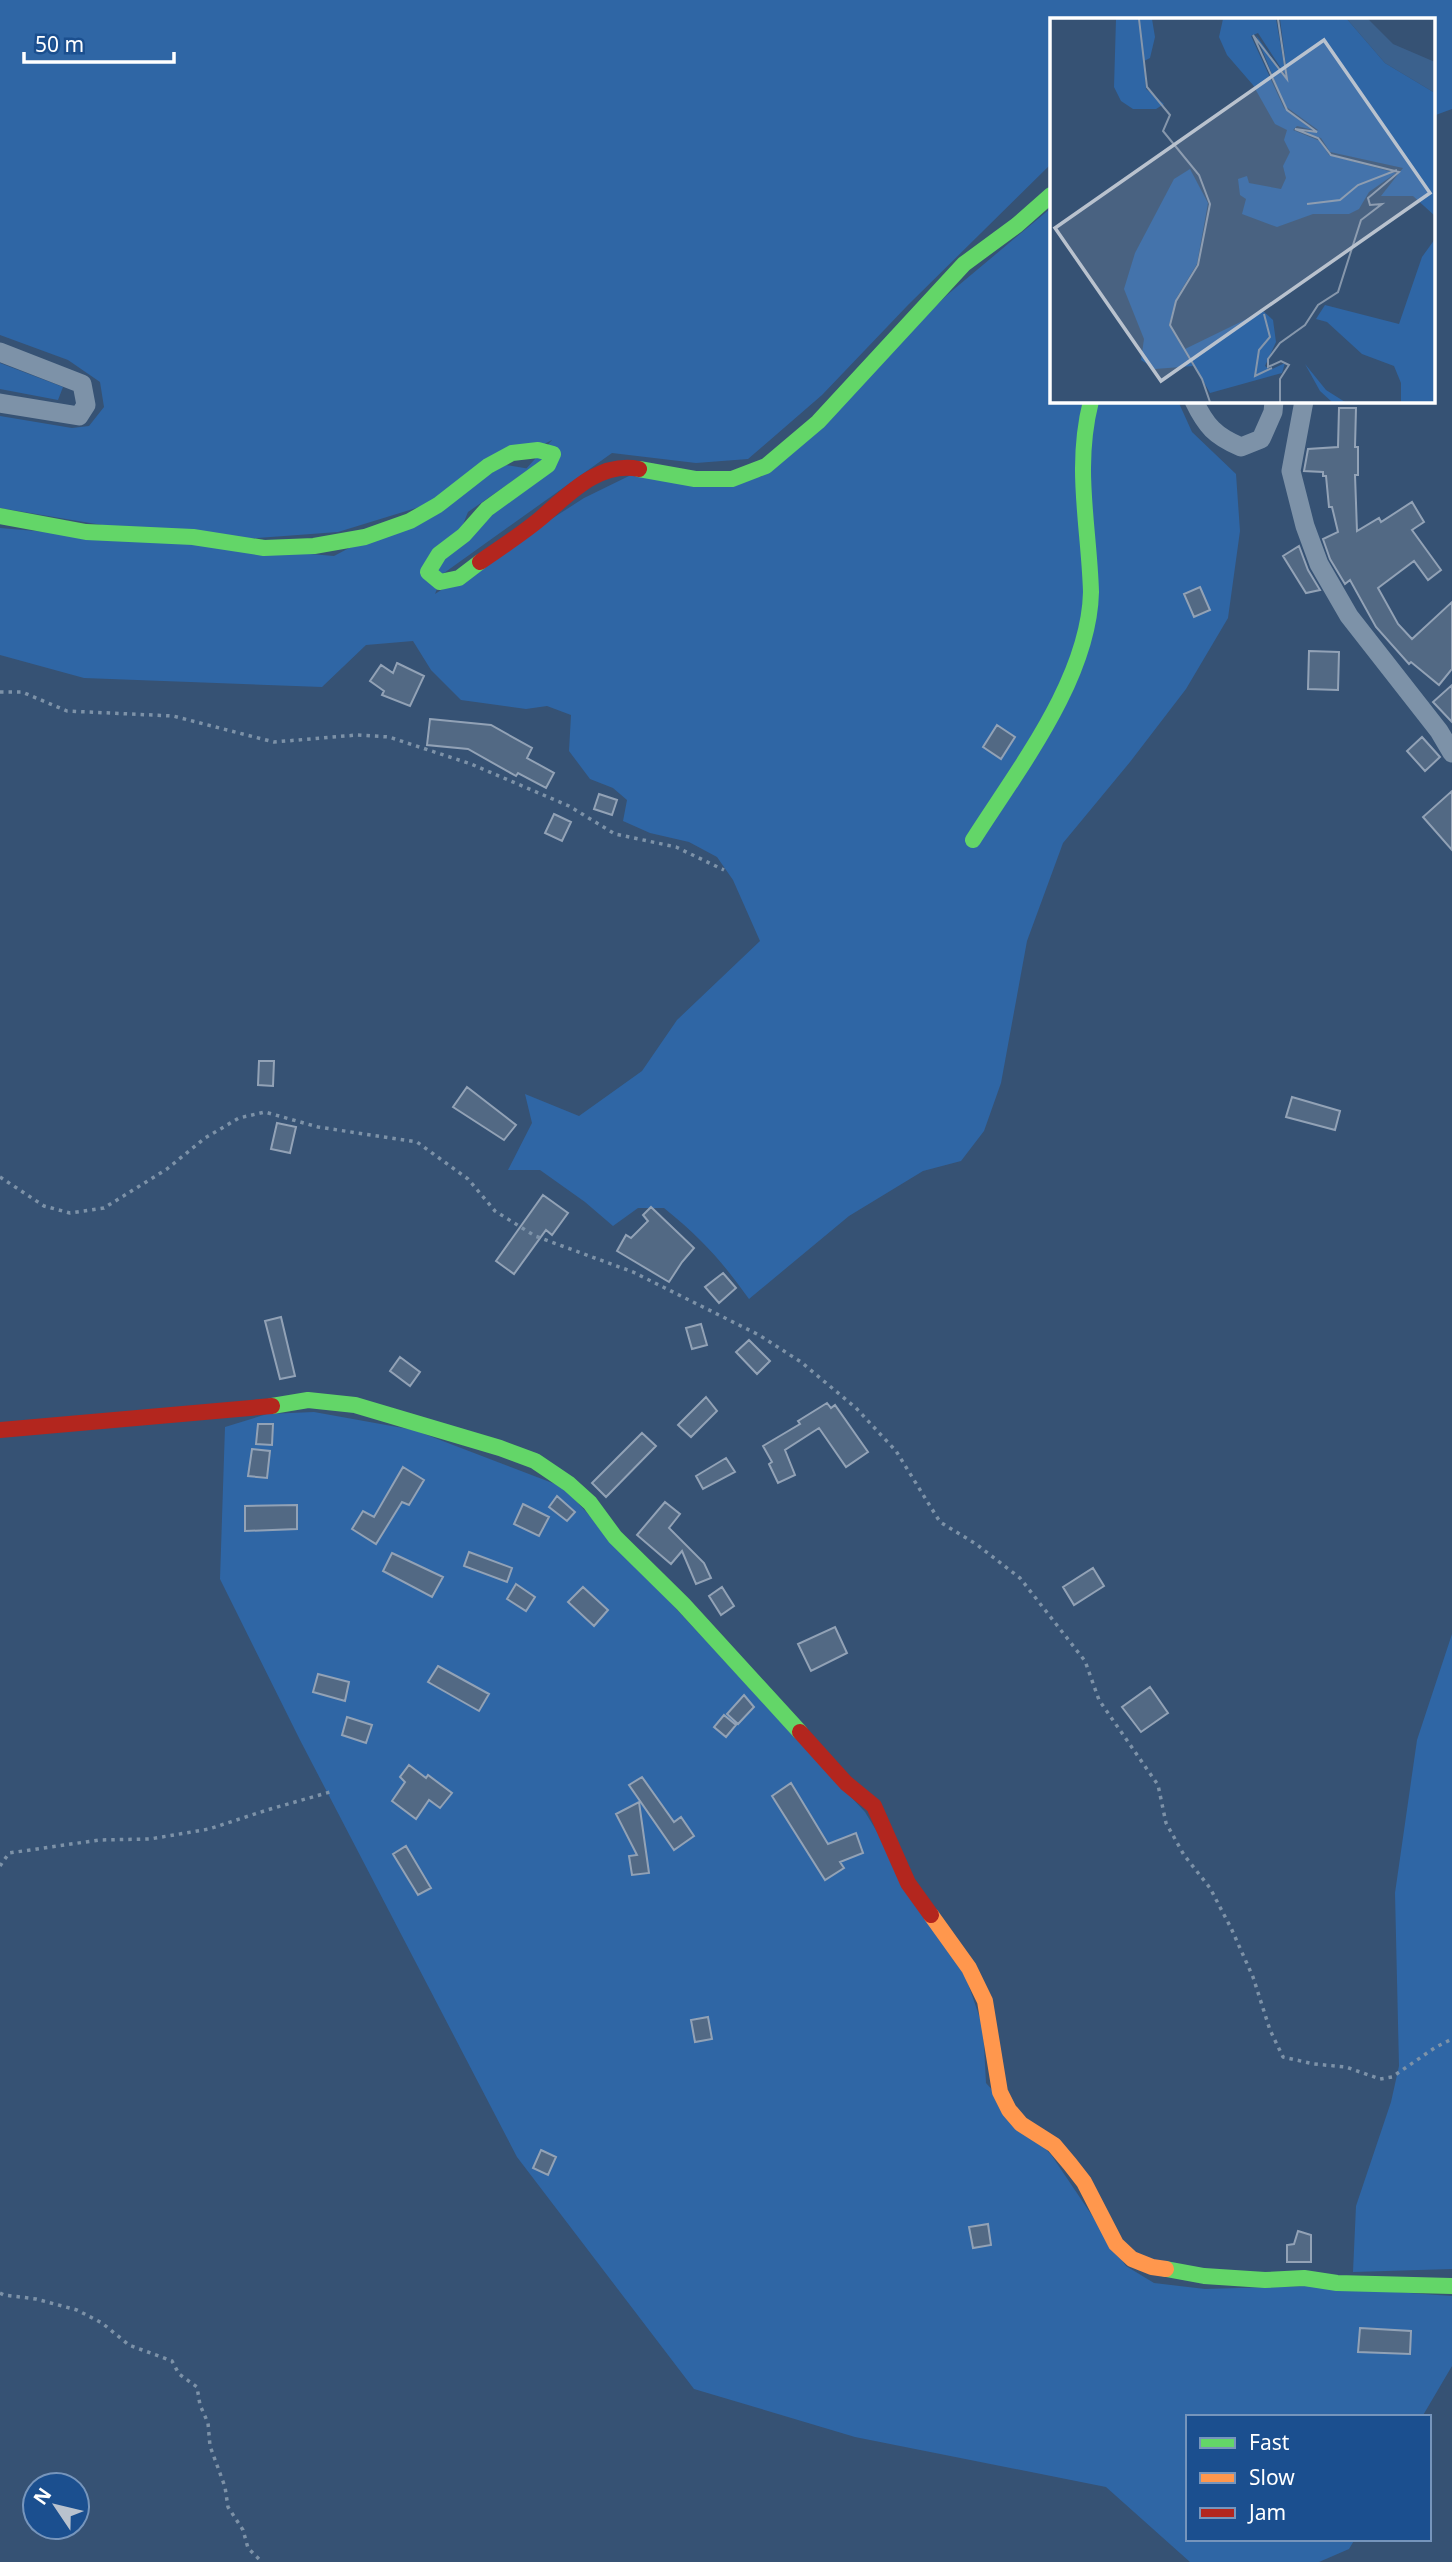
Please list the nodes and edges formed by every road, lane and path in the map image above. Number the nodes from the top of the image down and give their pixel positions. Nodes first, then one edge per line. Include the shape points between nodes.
1 (1050, 196) edge
2 (0, 352) edge
3 (1091, 402) edge
4 (1194, 402) edge
5 (1274, 402) edge
6 (1304, 402) edge
7 (0, 403) edge
8 (0, 516) edge
9 (0, 692) edge
10 (1452, 753) edge
11 (973, 840) dead end
12 (724, 870) dead end
13 (0, 1177) edge
14 (0, 1430) edge
15 (330, 1792) dead end
16 (0, 1866) edge
17 (1452, 2039) edge
18 (1452, 2286) edge
19 (0, 2292) edge
20 (262, 2562) edge

1 - 8 street via 964,264 818,422 766,466 732,480 695,479 630,467 599,473 459,578 440,582 428,572 439,554 487,509 548,465 553,454 540,449 495,460 436,504 380,533 281,549 201,537 46,527
2 - 7 street via 82,384 86,405 79,416
3 - 11 street via 1080,467 1090,611 1077,659 1046,722
4 - 5 street via 1204,422 1221,439 1241,447 1261,439
6 - 10 street via 1291,471 1304,526 1320,564 1349,616
9 - 12 path via 22,692 67,711 173,716 274,741 389,737 471,764 569,806 615,834 676,847
13 - 17 path via 44,1206 70,1213 104,1208 167,1170 216,1131 239,1118 265,1112 318,1127 417,1142 468,1179 495,1211 536,1236 633,1272 760,1335 856,1408 896,1451 940,1522 1020,1578 1085,1661 1099,1700 1158,1785 1172,1834 1231,1928 1283,2057 1346,2067 1380,2079 1392,2077
14 - 18 street via 264,1408 309,1400 355,1405 535,1461 590,1503 615,1537 683,1604 846,1783 874,1807 908,1884 970,1968 985,2001 1000,2092 1009,2110 1021,2124 1054,2145 1070,2164 1116,2244 1132,2259 1204,2276
15 - 16 path via 209,1829 9,1853
19 - 20 path via 77,2310 130,2344 172,2361 179,2374 197,2387 228,2507 248,2548

